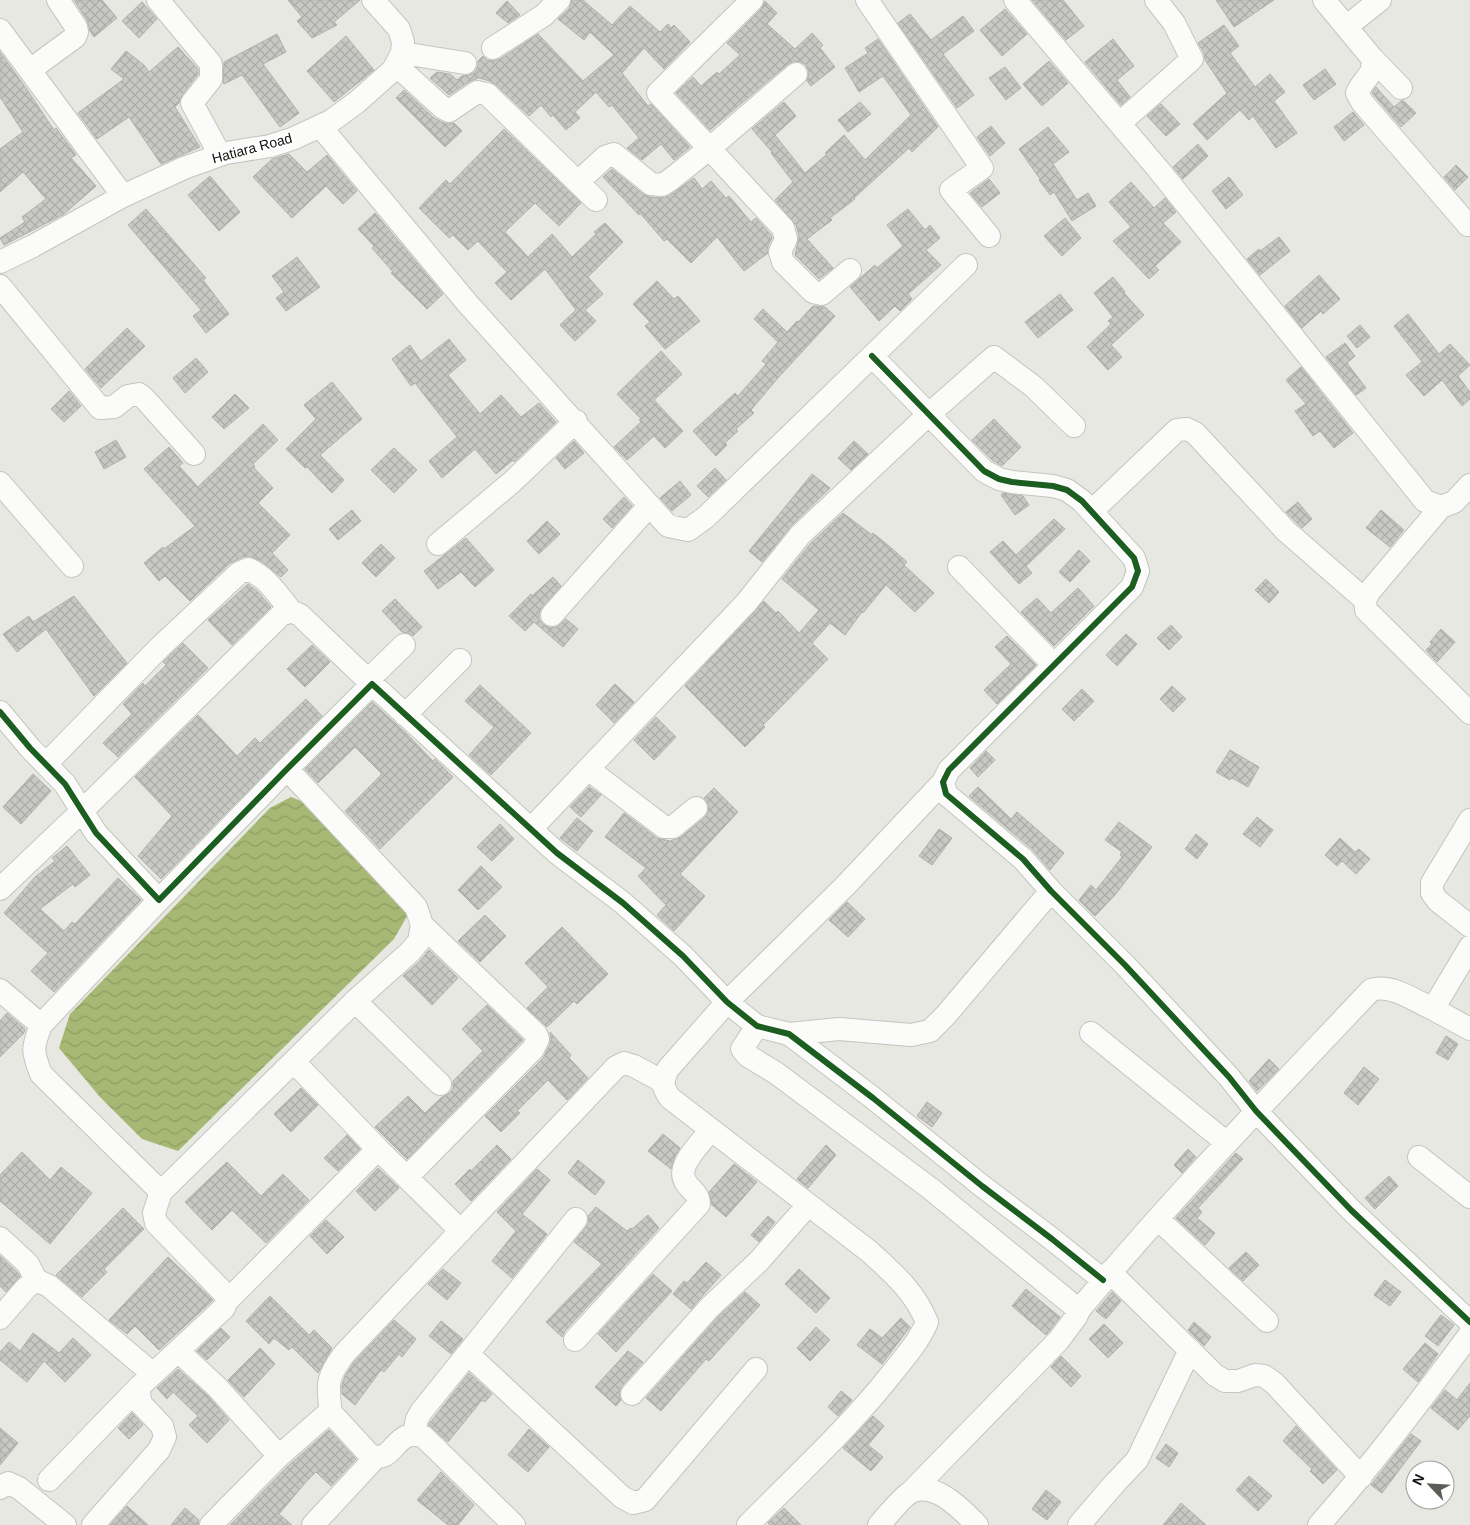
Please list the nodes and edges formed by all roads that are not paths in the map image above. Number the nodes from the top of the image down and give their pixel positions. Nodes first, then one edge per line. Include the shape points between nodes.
1 (58, 0) edge
2 (158, 0) edge
3 (373, 0) edge
4 (559, 0) edge
5 (752, 0) edge
6 (867, 0) edge
7 (1014, 0) edge
8 (1156, 0) edge
9 (1324, 0) edge
10 (1380, 0) edge
11 (1346, 26) junction
12 (0, 30) edge
13 (493, 48) dead end
14 (1372, 58) junction
15 (399, 59) junction
16 (465, 63) dead end
17 (30, 70) junction
18 (796, 74) dead end
19 (1401, 88) dead end
20 (1120, 123) junction
21 (320, 126) junction
22 (709, 149) junction
23 (220, 155) junction
24 (578, 182) junction
25 (123, 196) junction
26 (596, 200) dead end
27 (1468, 225) dead end
28 (989, 236) dead end
29 (0, 262) edge
30 (966, 265) dead end
31 (850, 270) dead end
32 (0, 286) edge
33 (872, 356) junction
34 (928, 415) junction
35 (576, 421) junction
36 (1074, 426) dead end
37 (194, 454) dead end
38 (0, 482) edge
39 (1470, 485) edge
40 (649, 506) junction
41 (1441, 507) junction
42 (1092, 511) junction
43 (438, 544) dead end
44 (72, 566) dead end
45 (959, 568) dead end
46 (1365, 600) junction
47 (291, 611) junction
48 (552, 616) dead end
49 (404, 645) dead end
50 (460, 660) dead end
51 (1054, 666) junction
52 (370, 682) junction
53 (0, 712) edge
54 (1470, 713) edge
55 (405, 715) junction
56 (46, 764) junction
57 (588, 768) junction
58 (286, 769) junction
59 (943, 782) junction
60 (696, 808) dead end
61 (82, 811) junction
62 (1470, 820) edge
63 (531, 829) junction
64 (0, 889) edge
65 (1051, 891) junction
66 (159, 900) junction
67 (422, 925) junction
68 (1470, 926) edge
69 (1470, 947) edge
70 (0, 990) edge
71 (355, 1001) junction
72 (727, 1002) junction
73 (1433, 1009) junction
74 (42, 1025) junction
75 (757, 1026) junction
76 (1470, 1029) edge
77 (1091, 1033) dead end
78 (789, 1034) junction
79 (294, 1062) junction
80 (662, 1081) junction
81 (440, 1084) dead end
82 (1256, 1111) junction
83 (711, 1130) junction
84 (1227, 1143) junction
85 (378, 1149) junction
86 (1419, 1157) dead end
87 (407, 1178) junction
88 (161, 1192) junction
89 (1470, 1197) edge
90 (808, 1205) junction
91 (576, 1219) dead end
92 (1158, 1219) junction
93 (461, 1230) junction
94 (0, 1238) edge
95 (1107, 1276) junction
96 (36, 1280) junction
97 (227, 1301) junction
98 (1079, 1310) junction
99 (0, 1318) edge
100 (1267, 1321) dead end
101 (1470, 1322) edge
102 (1470, 1334) edge
103 (575, 1340) dead end
104 (1190, 1350) junction
105 (178, 1351) junction
106 (468, 1354) junction
107 (756, 1369) dead end
108 (146, 1380) junction
109 (632, 1394) dead end
110 (330, 1415) junction
111 (414, 1433) junction
112 (279, 1456) junction
113 (376, 1457) junction
114 (1361, 1477) junction
115 (49, 1480) dead end
116 (2, 1482) edge
117 (911, 1492) junction
118 (65, 1525) edge
119 (93, 1525) edge
120 (211, 1525) edge
121 (313, 1525) edge
122 (514, 1525) edge
123 (748, 1525) edge
124 (878, 1525) edge
125 (977, 1525) edge
126 (1079, 1525) edge
127 (1319, 1525) edge

1 - 17 street via 77,32
2 - 23 street via 211,64 211,79 192,103
3 - 15 street via 399,29 403,42
4 - 13 street via 544,15
5 - 22 street via 658,93
6 - 28 street via 982,168 951,190
7 - 20 street
8 - 20 street via 1174,23 1192,59
9 - 11 street
10 - 11 street
11 - 14 street
12 - 17 street
14 - 19 street
14 - 27 street via 1372,73 1357,93 1362,102
15 - 16 street
15 - 21 street, Hatiara Road via 392,70 357,102
15 - 24 street via 449,111 477,92 488,94
17 - 25 street
18 - 22 street
20 - 41 street via 1426,502
21 - 23 street, Hatiara Road via 270,146
21 - 35 street via 468,304
22 - 24 street via 662,185 651,184 614,154
22 - 31 street via 783,228 786,239 780,252 783,262 814,292 822,294
23 - 25 street, Hatiara Road
24 - 26 street
25 - 29 street, Hatiara Road
30 - 33 street
32 - 37 street via 100,408 114,407 128,396 139,394
33 - 34 street
33 - 40 street via 700,522 688,530 668,526
34 - 36 street via 994,357 1034,387
34 - 42 street via 984,471 1012,482 1067,490
34 - 57 street via 800,535 746,602
35 - 40 street
35 - 43 street via 512,482
38 - 44 street
39 - 41 street via 1454,502
40 - 48 street
41 - 46 street
42 - 46 street via 1177,430 1187,429 1196,433 1286,531
42 - 51 street via 1134,558 1138,571 1132,587
45 - 51 street
46 - 54 street via 1366,610
47 - 52 street via 300,615
47 - 56 street via 257,573 248,569 239,573 160,647
47 - 61 street via 281,615
49 - 52 street
50 - 55 street
51 - 59 street via 949,770
52 - 55 street
52 - 58 street
53 - 56 street
55 - 63 street
56 - 61 street via 65,784
57 - 60 street via 664,827 673,827
57 - 63 street
58 - 66 street
58 - 67 street via 416,906
59 - 65 street via 946,794 1023,859
59 - 72 street via 846,885
61 - 64 street
61 - 66 street via 96,833
62 - 68 street via 1432,883 1432,893
63 - 72 street via 675,949
65 - 78 street via 930,1031 911,1035 839,1029
65 - 82 street via 1125,965 1228,1076
66 - 74 street
67 - 71 street via 419,941 410,952
67 - 87 street via 538,1039 533,1049
69 - 73 street
70 - 74 street
71 - 79 street
71 - 81 street
72 - 75 street
72 - 80 street via 668,1069
73 - 76 street
73 - 82 street via 1388,988 1371,990
74 - 88 street via 36,1037 34,1054 41,1074
75 - 78 street
75 - 98 street via 742,1049 748,1056 776,1073 931,1189
77 - 84 street
78 - 95 street via 982,1186
79 - 85 street
79 - 88 street
80 - 83 street via 670,1098
80 - 93 street via 634,1066 624,1063 616,1067
82 - 84 street
82 - 101 street via 1351,1210
83 - 90 street
83 - 103 street via 685,1163 682,1173 685,1182 698,1196 699,1204
84 - 92 street
85 - 87 street
85 - 97 street
86 - 89 street
87 - 93 street
88 - 97 street via 154,1213 156,1223 224,1293
90 - 109 street
90 - 123 street via 901,1280 916,1298 927,1322 912,1348 870,1402
91 - 106 street
92 - 95 street
92 - 100 street
93 - 110 street via 344,1354 328,1381
94 - 96 street via 28,1264
95 - 98 street
95 - 104 street
96 - 99 street
96 - 108 street via 49,1286
97 - 105 street via 224,1308
98 - 117 street via 1058,1341
102 - 114 street
104 - 114 street via 1225,1381 1238,1381 1255,1375 1264,1376 1274,1383
104 - 126 street via 1137,1460
105 - 108 street
105 - 112 street via 217,1387
106 - 107 street via 622,1497 633,1503 645,1500
106 - 111 street via 421,1412
108 - 115 street
108 - 119 street via 139,1395 141,1404 162,1426 165,1437 159,1450
110 - 112 street via 326,1415
110 - 113 street via 369,1454
111 - 113 street via 407,1435 384,1456
111 - 122 street via 424,1437
112 - 120 street
113 - 121 street
114 - 127 street
116 - 118 street via 19,1488
117 - 124 street
117 - 125 street via 925,1490 941,1494 958,1505

